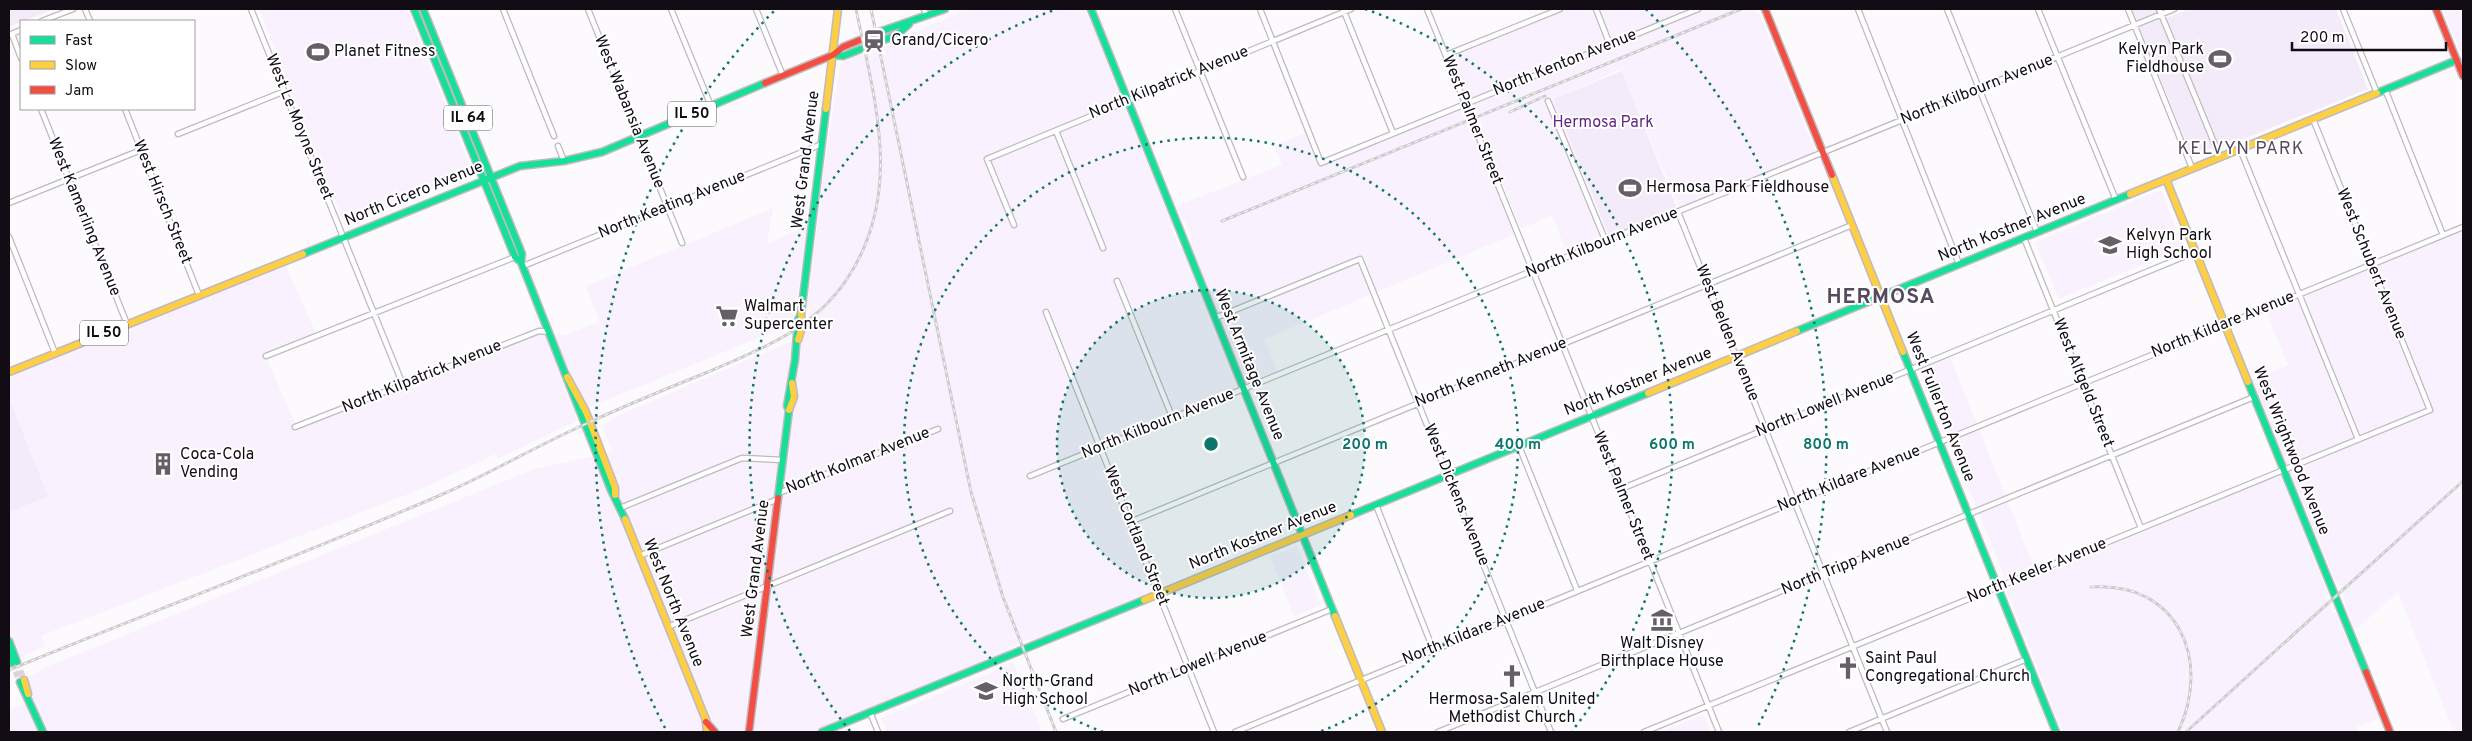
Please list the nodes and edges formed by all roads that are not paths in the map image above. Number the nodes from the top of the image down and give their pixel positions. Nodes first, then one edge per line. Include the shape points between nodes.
1 (73, 9) edge
2 (251, 9) edge
3 (414, 9) edge
4 (423, 9) edge
5 (503, 9) edge
6 (588, 9) edge
7 (672, 9) edge
8 (756, 9) edge
9 (838, 9) edge
10 (924, 9) edge
11 (946, 9) edge
12 (1090, 9) edge
13 (1175, 9) edge
14 (1260, 9) edge
15 (1351, 9) edge
16 (1427, 9) edge
17 (1560, 9) edge
18 (1596, 9) edge
19 (1698, 9) edge
20 (1858, 9) edge
21 (1947, 9) edge
22 (2038, 9) edge
23 (2128, 9) edge
24 (2174, 9) edge
25 (2342, 9) edge
26 (2436, 9) edge
27 (1344, 10) edge
28 (1768, 10) edge
29 (2160, 11) edge
30 (927, 16) junction
31 (45, 20) edge
32 (910, 24) junction
33 (2135, 25) junction
34 (879, 32) tunnel mouth
35 (10, 34) edge
36 (860, 40) tunnel mouth
37 (1273, 40) junction
38 (882, 41) tunnel mouth
39 (1610, 45) junction
40 (862, 49) tunnel mouth
41 (833, 55) junction
42 (1446, 55) junction
43 (20, 56) edge
44 (2058, 57) junction
45 (2460, 58) edge
46 (1200, 70) junction
47 (783, 76) junction
48 (2463, 76) edge
49 (1980, 89) junction
50 (2385, 89) junction
51 (285, 91) junction
52 (2376, 93) junction
53 (1128, 100) junction
54 (1548, 100) dead end
55 (1466, 104) junction
56 (711, 106) junction
57 (41, 110) edge
58 (125, 110) edge
59 (2313, 119) junction
60 (1902, 121) junction
61 (1056, 131) junction
62 (1393, 133) junction
63 (178, 134) dead end
64 (554, 136) dead end
65 (639, 136) junction
66 (822, 144) junction
67 (558, 146) dead end
68 (2240, 149) junction
69 (141, 150) junction
70 (1823, 153) junction
71 (2220, 157) junction
72 (564, 161) junction
73 (2192, 168) junction
74 (492, 177) junction
75 (1243, 177) dead end
76 (69, 179) junction
77 (2166, 179) junction
78 (484, 181) junction
79 (2116, 200) junction
80 (9, 204) edge
81 (668, 207) junction
82 (1678, 212) junction
83 (1014, 225) dead end
84 (1852, 225) junction
85 (2463, 227) edge
86 (2037, 232) junction
87 (2443, 235) junction
88 (9, 236) edge
89 (343, 237) junction
90 (2024, 238) junction
91 (1606, 242) junction
92 (682, 243) dead end
93 (1103, 248) dead end
94 (2196, 252) junction
95 (514, 257) junction
96 (522, 264) junction
97 (1959, 264) junction
98 (2371, 264) junction
99 (1533, 272) junction
100 (1118, 282) dead end
101 (1707, 284) junction
102 (2299, 294) junction
103 (199, 295) junction
104 (1881, 297) junction
105 (2054, 310) junction
106 (374, 312) junction
107 (1046, 312) dead end
108 (1215, 318) junction
109 (126, 324) junction
110 (2225, 325) junction
111 (1389, 330) junction
112 (549, 332) junction
113 (1562, 344) junction
114 (55, 353) junction
115 (266, 356) dead end
116 (1736, 356) junction
117 (1910, 370) junction
118 (9, 372) edge
119 (2083, 383) junction
120 (403, 385) junction
121 (1244, 390) junction
122 (2254, 398) junction
123 (1418, 403) junction
124 (2430, 410) joint
125 (1591, 416) junction
126 (1172, 419) junction
127 (295, 427) dead end
128 (938, 429) dead end
129 (1765, 429) junction
130 (2358, 439) junction
131 (1940, 442) junction
132 (1519, 446) junction
133 (1101, 448) junction
134 (2112, 456) junction
135 (783, 460) junction
136 (1274, 463) junction
137 (2284, 470) junction
138 (1448, 475) junction
139 (1030, 476) dead end
140 (1621, 489) junction
141 (778, 496) junction
142 (1794, 501) junction
143 (1376, 505) junction
144 (620, 508) junction
145 (950, 511) dead end
146 (1969, 515) junction
147 (1130, 522) junction
148 (2141, 528) junction
149 (1303, 535) junction
150 (639, 556) junction
151 (1650, 561) junction
152 (1824, 574) junction
153 (768, 586) junction
154 (1998, 587) junction
155 (1577, 590) junction
156 (1159, 594) junction
157 (1332, 609) junction
158 (1506, 620) junction
159 (668, 627) junction
160 (1679, 634) junction
161 (9, 641) edge
162 (1853, 646) junction
163 (1433, 649) junction
164 (9, 654) edge
165 (2027, 659) junction
166 (1188, 667) junction
167 (1361, 680) junction
168 (22, 681) tunnel mouth
169 (1535, 692) junction
170 (1708, 706) junction
171 (870, 712) junction
172 (1063, 719) dead end
173 (1882, 719) junction
174 (706, 722) junction
175 (43, 732) edge
176 (707, 732) edge
177 (715, 732) edge
178 (749, 732) edge
179 (822, 732) edge
180 (878, 732) edge
181 (1214, 732) edge
182 (1234, 732) edge
183 (1382, 732) edge
184 (1438, 732) edge
185 (1551, 732) edge
186 (1644, 732) edge
187 (1719, 732) edge
188 (1849, 732) edge
189 (1887, 732) edge
190 (2055, 732) edge
191 (2390, 732) edge

1 - 31 street
2 - 51 street, West Le Moyne Street
3 - 78 main road, IL 64
4 - 74 main road, West North Avenue / IL 64
5 - 64 street
6 - 65 street, West Wabansia Avenue
7 - 56 street
8 - 47 street
9 - 41 main road, West Grand Avenue
10 - 30 street
11 - 30 main road
12 - 53 main road, West Armitage Avenue
13 - 46 street
14 - 37 street
15 - 27 street, North Kilpatrick Avenue
16 - 42 street, West Palmer Street
17 - 42 street
18 - 39 street
19 - 39 street, North Kenton Avenue
20 - 60 street
21 - 49 street
22 - 44 street
23 - 33 street
24 - 29 street, North Kilbourn Avenue
25 - 52 street
26 - 45 main road
27 - 37 street, North Kilpatrick Avenue
27 - 62 street
28 - 70 main road, West Fullerton Avenue
29 - 33 street, North Kilbourn Avenue
29 - 71 street
30 - 32 main road
32 - 34 main road
32 - 38 main road via 897,35
33 - 44 street, North Kilbourn Avenue
33 - 73 street
35 - 43 street
36 - 41 main road, North Cicero Avenue / IL 50
37 - 46 street, North Kilpatrick Avenue
37 - 62 street, North Kenton Avenue via 1321,163
39 - 55 street, North Kenton Avenue
40 - 41 main road, North Cicero Avenue / IL 50 via 843,56
41 - 47 main road, North Cicero Avenue / IL 50
41 - 66 main road, West Grand Avenue
42 - 55 street, West Palmer Street
44 - 49 street, North Kilbourn Avenue
44 - 79 street
45 - 48 main road
45 - 50 main road, North Kostner Avenue
46 - 53 street, North Kilpatrick Avenue
46 - 75 street
47 - 56 main road, North Cicero Avenue / IL 50
49 - 60 street, North Kilbourn Avenue
49 - 86 street
50 - 52 main road, North Kostner Avenue
50 - 87 street
51 - 63 street
51 - 89 street, West Le Moyne Street
52 - 59 main road, North Kostner Avenue
53 - 61 street, North Kilpatrick Avenue
53 - 108 main road, West Armitage Avenue
54 - 91 street
55 - 62 street, North Kenton Avenue
55 - 99 street, West Palmer Street
56 - 65 main road, North Cicero Avenue / IL 50
57 - 76 street, West Kamerling Avenue
58 - 69 street, West Hirsch Street
59 - 68 main road, North Kostner Avenue
59 - 98 street, West Schubert Avenue
60 - 70 street, North Kilbourn Avenue
60 - 97 street
61 - 83 street, North Kilpatrick Avenue via 988,159
61 - 93 street
65 - 72 main road, North Cicero Avenue / IL 50 via 602,152
65 - 81 street, West Wabansia Avenue
66 - 81 street, North Keating Avenue
66 - 135 main road, West Grand Avenue via 801,314 802,328 792,383 795,387
67 - 72 street
68 - 71 main road, North Kostner Avenue
68 - 102 street
69 - 76 street
69 - 103 street, West Hirsch Street
70 - 82 street, North Kilbourn Avenue
70 - 84 main road, West Fullerton Avenue
71 - 73 main road, North Kostner Avenue
72 - 74 main road, North Cicero Avenue / IL 50 via 520,166
73 - 77 main road, North Kostner Avenue
74 - 78 main road, North Cicero Avenue / IL 50
74 - 96 main road, West North Avenue / IL 64 via 522,254
76 - 80 street
76 - 109 street, West Kamerling Avenue
77 - 79 main road, North Kostner Avenue
77 - 94 main road, West Wrightwood Avenue
78 - 89 main road, North Cicero Avenue / IL 50
78 - 95 main road, IL 64
79 - 86 main road, North Kostner Avenue
81 - 92 street, West Wabansia Avenue
81 - 96 street, North Keating Avenue
82 - 91 street, North Kilbourn Avenue
82 - 101 street, West Belden Avenue
84 - 101 street, North Kenneth Avenue
84 - 104 main road, West Fullerton Avenue
85 - 87 street, North Kildare Avenue
86 - 90 main road, North Kostner Avenue
87 - 98 street, North Kildare Avenue
88 - 114 street
89 - 103 main road, North Cicero Avenue / IL 50
89 - 106 street, West Le Moyne Street
90 - 97 main road, North Kostner Avenue
90 - 105 street, West Altgeld Street
91 - 99 street, North Kilbourn Avenue
94 - 105 street, North Lowell Avenue
94 - 110 main road, West Wrightwood Avenue
95 - 96 main road
95 - 106 street
96 - 112 main road, West North Avenue / IL 64
97 - 104 main road, North Kostner Avenue
98 - 102 street, North Kildare Avenue
98 - 124 street, West Schubert Avenue
99 - 111 street, North Kilbourn Avenue
99 - 113 street, West Palmer Street
100 - 126 street
101 - 113 street, North Kenneth Avenue
101 - 116 street, West Belden Avenue
102 - 110 street, North Kildare Avenue
102 - 130 street
103 - 109 main road, North Cicero Avenue / IL 50
104 - 116 main road, North Kostner Avenue
104 - 117 main road, West Fullerton Avenue
105 - 117 street, North Lowell Avenue
105 - 119 street, West Altgeld Street
106 - 115 street
106 - 120 street, West Le Moyne Street
107 - 133 street, West Cortland Street
108 - 111 street, West Dickens Avenue via 1360,259
108 - 121 main road, West Armitage Avenue
109 - 114 main road, North Cicero Avenue / IL 50
110 - 119 street, North Kildare Avenue
110 - 122 main road, West Wrightwood Avenue
111 - 121 street, North Kilbourn Avenue
111 - 123 street, West Dickens Avenue
112 - 120 street, North Kilpatrick Avenue via 539,331
112 - 144 main road, West North Avenue / IL 64 via 616,488
113 - 123 street, North Kenneth Avenue
113 - 125 street, West Palmer Street
114 - 118 main road, North Cicero Avenue / IL 50
116 - 125 main road, North Kostner Avenue
116 - 129 street, West Belden Avenue
117 - 129 street, North Lowell Avenue
117 - 131 main road, West Fullerton Avenue
119 - 131 street, North Kildare Avenue
119 - 134 street, West Altgeld Street
120 - 127 street, North Kilpatrick Avenue
121 - 126 street, North Kilbourn Avenue
121 - 136 main road, West Armitage Avenue
122 - 134 street, North Tripp Avenue
122 - 137 main road, West Wrightwood Avenue
123 - 136 street, North Kenneth Avenue
123 - 138 street, West Dickens Avenue
124 - 130 street, North Keeler Avenue
125 - 132 main road, North Kostner Avenue
125 - 140 street, West Palmer Street
126 - 133 street, North Kilbourn Avenue
128 - 141 street, North Kolmar Avenue
129 - 140 street, North Lowell Avenue
129 - 142 street, West Belden Avenue
130 - 137 street, North Keeler Avenue
131 - 142 street, North Kildare Avenue
131 - 146 main road, West Fullerton Avenue
132 - 138 main road, North Kostner Avenue
132 - 155 street
133 - 139 street, North Kilbourn Avenue
133 - 147 street, West Cortland Street
134 - 146 street, North Tripp Avenue
134 - 148 street, West Altgeld Street
135 - 141 main road, West Grand Avenue
135 - 144 street via 742,458
136 - 147 street, North Kenneth Avenue
136 - 149 main road, West Armitage Avenue
137 - 148 street, North Keeler Avenue
137 - 191 main road, West Wrightwood Avenue
138 - 143 main road, North Kostner Avenue
138 - 158 street, West Dickens Avenue
140 - 151 street, West Palmer Street
141 - 150 street, North Kolmar Avenue
141 - 153 main road, West Grand Avenue
142 - 151 street, North Kildare Avenue
142 - 152 street, West Belden Avenue
143 - 149 main road, North Kostner Avenue
143 - 163 street
144 - 150 main road, West North Avenue / IL 64
145 - 153 street
146 - 152 street, North Tripp Avenue
146 - 154 main road, West Fullerton Avenue
147 - 156 street, West Cortland Street
148 - 154 street, North Keeler Avenue
149 - 156 main road, North Kostner Avenue
149 - 157 main road, West Armitage Avenue
150 - 159 main road, West North Avenue / IL 64
151 - 155 street, North Kildare Avenue
151 - 160 street, West Palmer Street
152 - 160 street, North Tripp Avenue
152 - 162 street, West Belden Avenue
153 - 159 street
153 - 178 main road, West Grand Avenue
154 - 162 street, North Keeler Avenue
154 - 165 main road, West Fullerton Avenue
155 - 158 street, North Kildare Avenue
156 - 166 street, West Cortland Street
156 - 171 main road, North Kostner Avenue
157 - 166 street, North Lowell Avenue
157 - 167 main road, West Armitage Avenue
158 - 163 street, North Kildare Avenue
158 - 169 street, West Dickens Avenue
159 - 174 main road, West North Avenue / IL 64
160 - 169 street, North Tripp Avenue
160 - 170 street, West Palmer Street
161 - 164 main road via 15,662
162 - 170 street, North Keeler Avenue
162 - 173 street, West Belden Avenue
163 - 167 street, North Kildare Avenue
165 - 173 street
165 - 190 main road, West Fullerton Avenue
166 - 172 street, North Lowell Avenue
166 - 181 street, West Cortland Street
167 - 182 street, North Kildare Avenue
167 - 183 main road, West Armitage Avenue
168 - 175 main road
169 - 184 street, North Tripp Avenue
169 - 185 street, West Dickens Avenue
170 - 186 street, North Keeler Avenue
170 - 187 street, West Palmer Street
171 - 179 main road, North Kostner Avenue
171 - 180 street
173 - 188 street
173 - 189 street, West Belden Avenue
174 - 176 main road, West North Avenue / IL 64
174 - 177 main road, West North Avenue / IL 64

